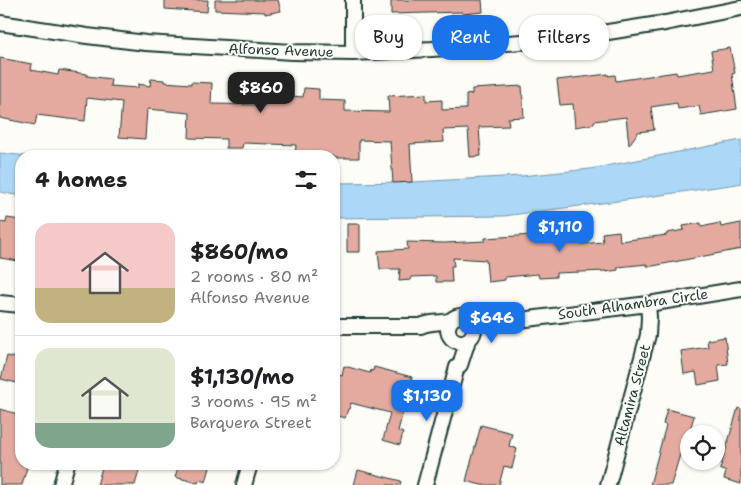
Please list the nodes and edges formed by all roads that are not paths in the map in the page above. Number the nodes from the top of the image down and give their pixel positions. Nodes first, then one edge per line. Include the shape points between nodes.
1 (353, 0) edge
2 (741, 8) edge
3 (0, 23) edge
4 (353, 53) junction
5 (741, 289) edge
6 (0, 303) edge
7 (15, 304) edge
8 (648, 304) junction
9 (451, 320) junction
10 (471, 322) junction
11 (496, 322) junction
12 (340, 326) edge
13 (421, 326) junction
14 (470, 338) junction
15 (452, 339) junction
16 (457, 367) junction
17 (65, 470) edge
18 (248, 470) edge
19 (61, 485) edge
20 (244, 485) edge
21 (425, 485) edge
22 (608, 485) edge

1 - 4 street
2 - 4 street, Alfonso Avenue via 570,38
3 - 4 street, Alfonso Avenue via 146,43
5 - 8 street, South Alhambra Circle
6 - 7 street
8 - 11 street, South Alhambra Circle
8 - 22 street, Altamira Street via 648,335
9 - 10 street via 463,316
9 - 13 street
9 - 15 street via 448,329
10 - 11 street, South Alhambra Circle
10 - 14 street via 474,331
11 - 14 street, South Alhambra Circle via 490,329
12 - 13 street
13 - 15 street
14 - 15 street via 460,342
14 - 16 street
15 - 16 street via 453,362
16 - 21 street
17 - 19 street
18 - 20 street

